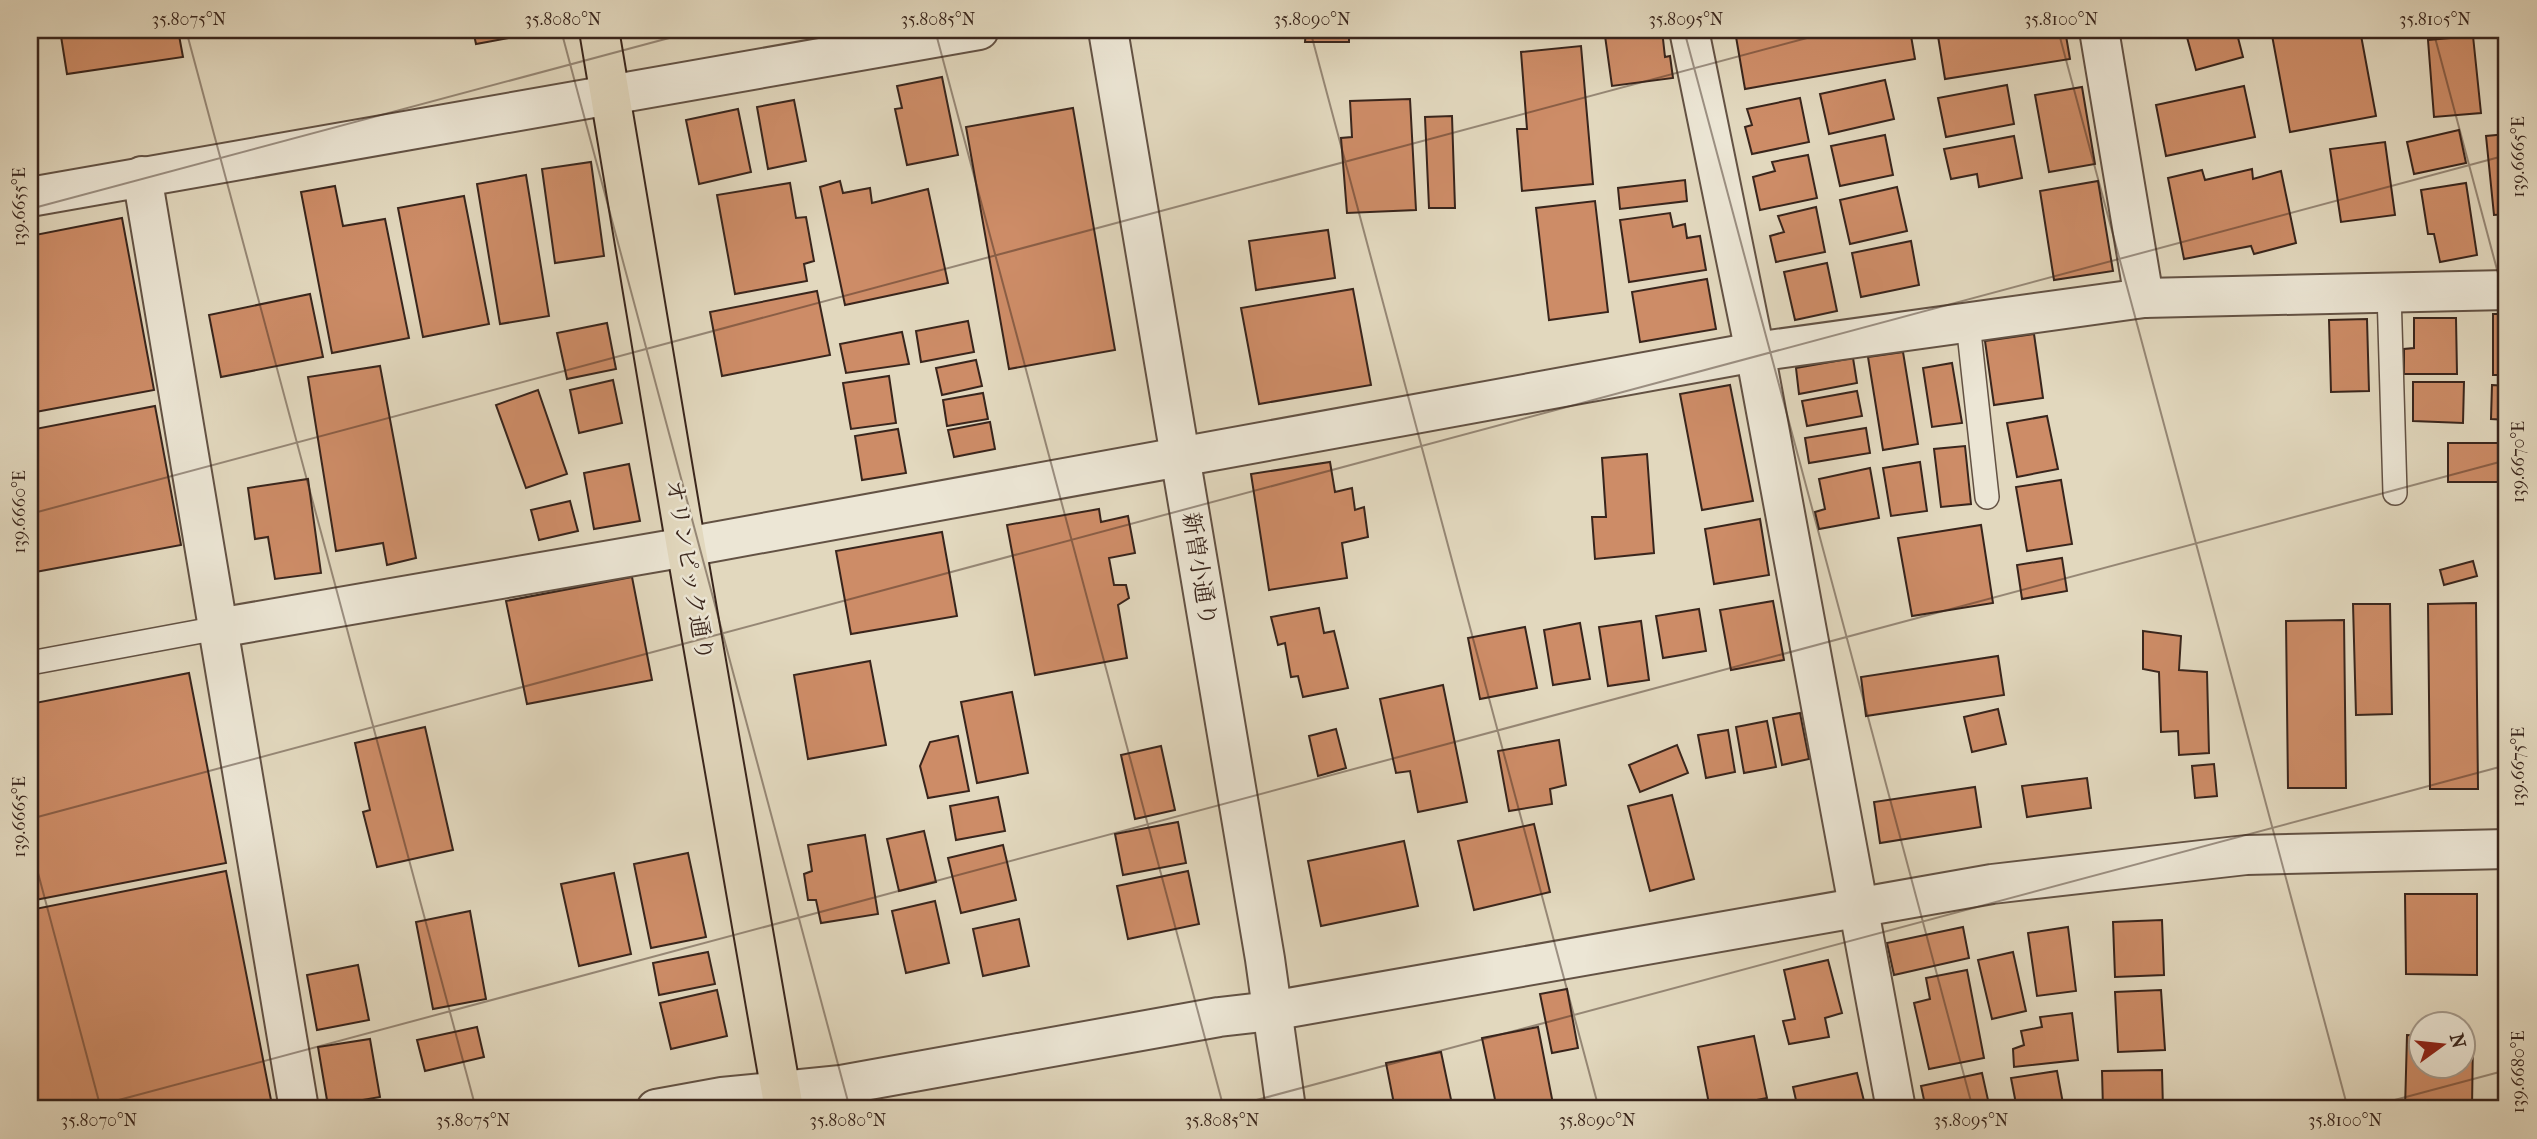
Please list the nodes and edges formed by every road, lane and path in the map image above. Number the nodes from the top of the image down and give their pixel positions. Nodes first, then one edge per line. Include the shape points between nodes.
1 (599, 30) edge
2 (979, 30) edge
3 (1108, 30) edge
4 (1689, 30) edge
5 (2099, 30) edge
6 (611, 95) junction
7 (142, 176) junction
8 (30, 197) edge
9 (2507, 290) edge
10 (2389, 292) junction
11 (2144, 298) junction
12 (1968, 323) junction
13 (1755, 352) junction
14 (1181, 456) junction
15 (2395, 493) dead end
16 (1987, 497) dead end
17 (686, 547) junction
18 (218, 628) junction
19 (30, 663) edge
20 (2507, 849) edge
21 (1857, 909) junction
22 (1271, 1011) junction
23 (782, 1100) edge
24 (299, 1109) edge
25 (656, 1109) edge
26 (1286, 1109) edge
27 (1896, 1109) edge

1 - 6 main road, オリンピック通り
2 - 6 street
3 - 14 street, 新曽小通り
4 - 13 street
5 - 11 street
6 - 7 street
6 - 17 main road, オリンピック通り
7 - 8 street
7 - 18 street
9 - 10 street
10 - 11 street
10 - 15 lane
11 - 12 street
12 - 13 street
12 - 16 lane
13 - 14 street
13 - 21 street
14 - 17 street
14 - 22 street, 新曽小通り
17 - 18 street
17 - 23 main road, オリンピック通り
18 - 19 lane
18 - 24 street
20 - 21 street via 2246,855 1992,884
21 - 22 street
21 - 27 street
22 - 23 street via 841,1085
22 - 26 street, 新曽小通り
23 - 25 street via 722,1097

